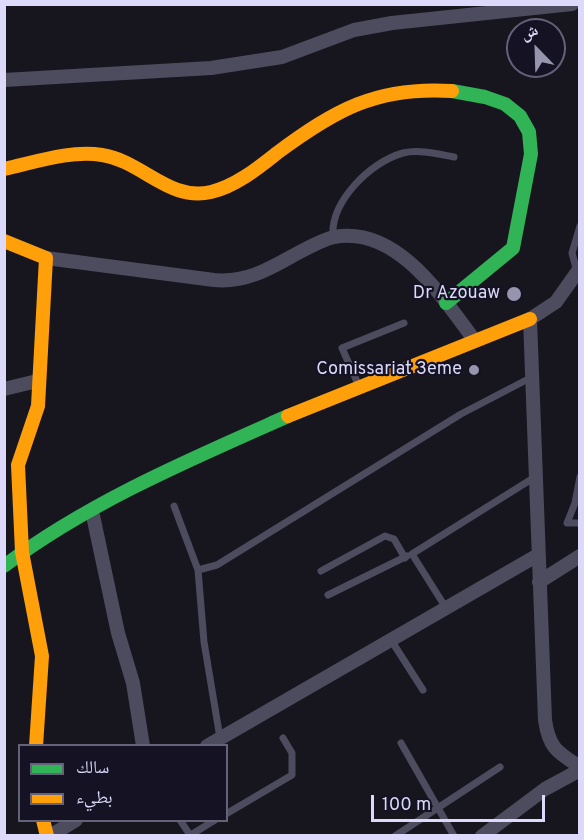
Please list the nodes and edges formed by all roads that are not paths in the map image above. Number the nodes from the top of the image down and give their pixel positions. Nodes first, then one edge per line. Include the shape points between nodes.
1 (572, 4) edge
2 (4, 80) edge
3 (454, 157) dead end
4 (4, 169) edge
5 (579, 226) edge
6 (333, 237) junction
7 (4, 241) edge
8 (23, 248) junction
9 (4, 255) edge
10 (46, 258) junction
11 (578, 270) edge
12 (446, 303) junction
13 (530, 319) junction
14 (404, 323) dead end
15 (475, 341) junction
16 (534, 376) junction
17 (37, 381) junction
18 (359, 387) junction
19 (4, 389) edge
20 (535, 477) junction
21 (579, 477) edge
22 (174, 506) dead end
23 (92, 511) junction
24 (579, 523) edge
25 (22, 552) junction
26 (412, 554) junction
27 (538, 555) junction
28 (579, 556) edge
29 (405, 558) junction
30 (4, 566) edge
31 (198, 570) junction
32 (321, 571) dead end
33 (539, 582) junction
34 (328, 595) dead end
35 (446, 608) junction
36 (391, 640) junction
37 (423, 690) dead end
38 (220, 738) junction
39 (283, 738) dead end
40 (401, 743) dead end
41 (36, 744) edge
42 (143, 744) edge
43 (210, 744) edge
44 (500, 767) dead end
45 (579, 769) edge
46 (438, 807) junction
47 (228, 813) edge
48 (73, 822) edge
49 (181, 822) edge
50 (212, 822) edge
51 (189, 835) edge
52 (49, 836) edge
53 (395, 836) edge
54 (454, 836) edge
55 (482, 836) edge

1 - 2 street via 392,22 354,30 282,57 212,68
3 - 6 lane via 431,152 405,153 386,160 353,189 337,210
4 - 12 street via 101,154 134,165 176,192 206,193 239,180 326,117 377,96 467,92 495,99 513,111 529,131 532,154 513,248
5 - 11 lane via 572,253
6 - 10 street via 256,275 236,280
6 - 12 street via 354,236 377,242 399,255
7 - 8 street
8 - 9 street
8 - 10 street
10 - 17 street
11 - 13 street via 556,302
12 - 15 street
13 - 15 street
13 - 16 street
14 - 18 lane via 342,348
15 - 18 street
16 - 20 street
16 - 31 lane via 461,414 217,566
17 - 19 street
17 - 25 street via 38,406 18,465
18 - 23 street via 191,460
20 - 26 lane
20 - 27 street
21 - 24 lane via 567,523
22 - 31 lane
23 - 25 street
23 - 42 street via 117,633 134,683
25 - 30 street
25 - 41 street via 42,656
26 - 29 lane
26 - 35 lane
27 - 33 street
27 - 35 street
28 - 33 street
29 - 32 lane via 394,539 385,536
29 - 34 lane
31 - 38 lane via 204,642
33 - 45 street via 548,739 556,751
35 - 36 street
36 - 37 lane
36 - 38 street
38 - 43 street
39 - 47 lane via 292,753 292,775
40 - 46 lane
44 - 46 lane
45 - 55 street
46 - 53 lane
46 - 54 lane
48 - 52 street
49 - 51 lane
50 - 51 lane

